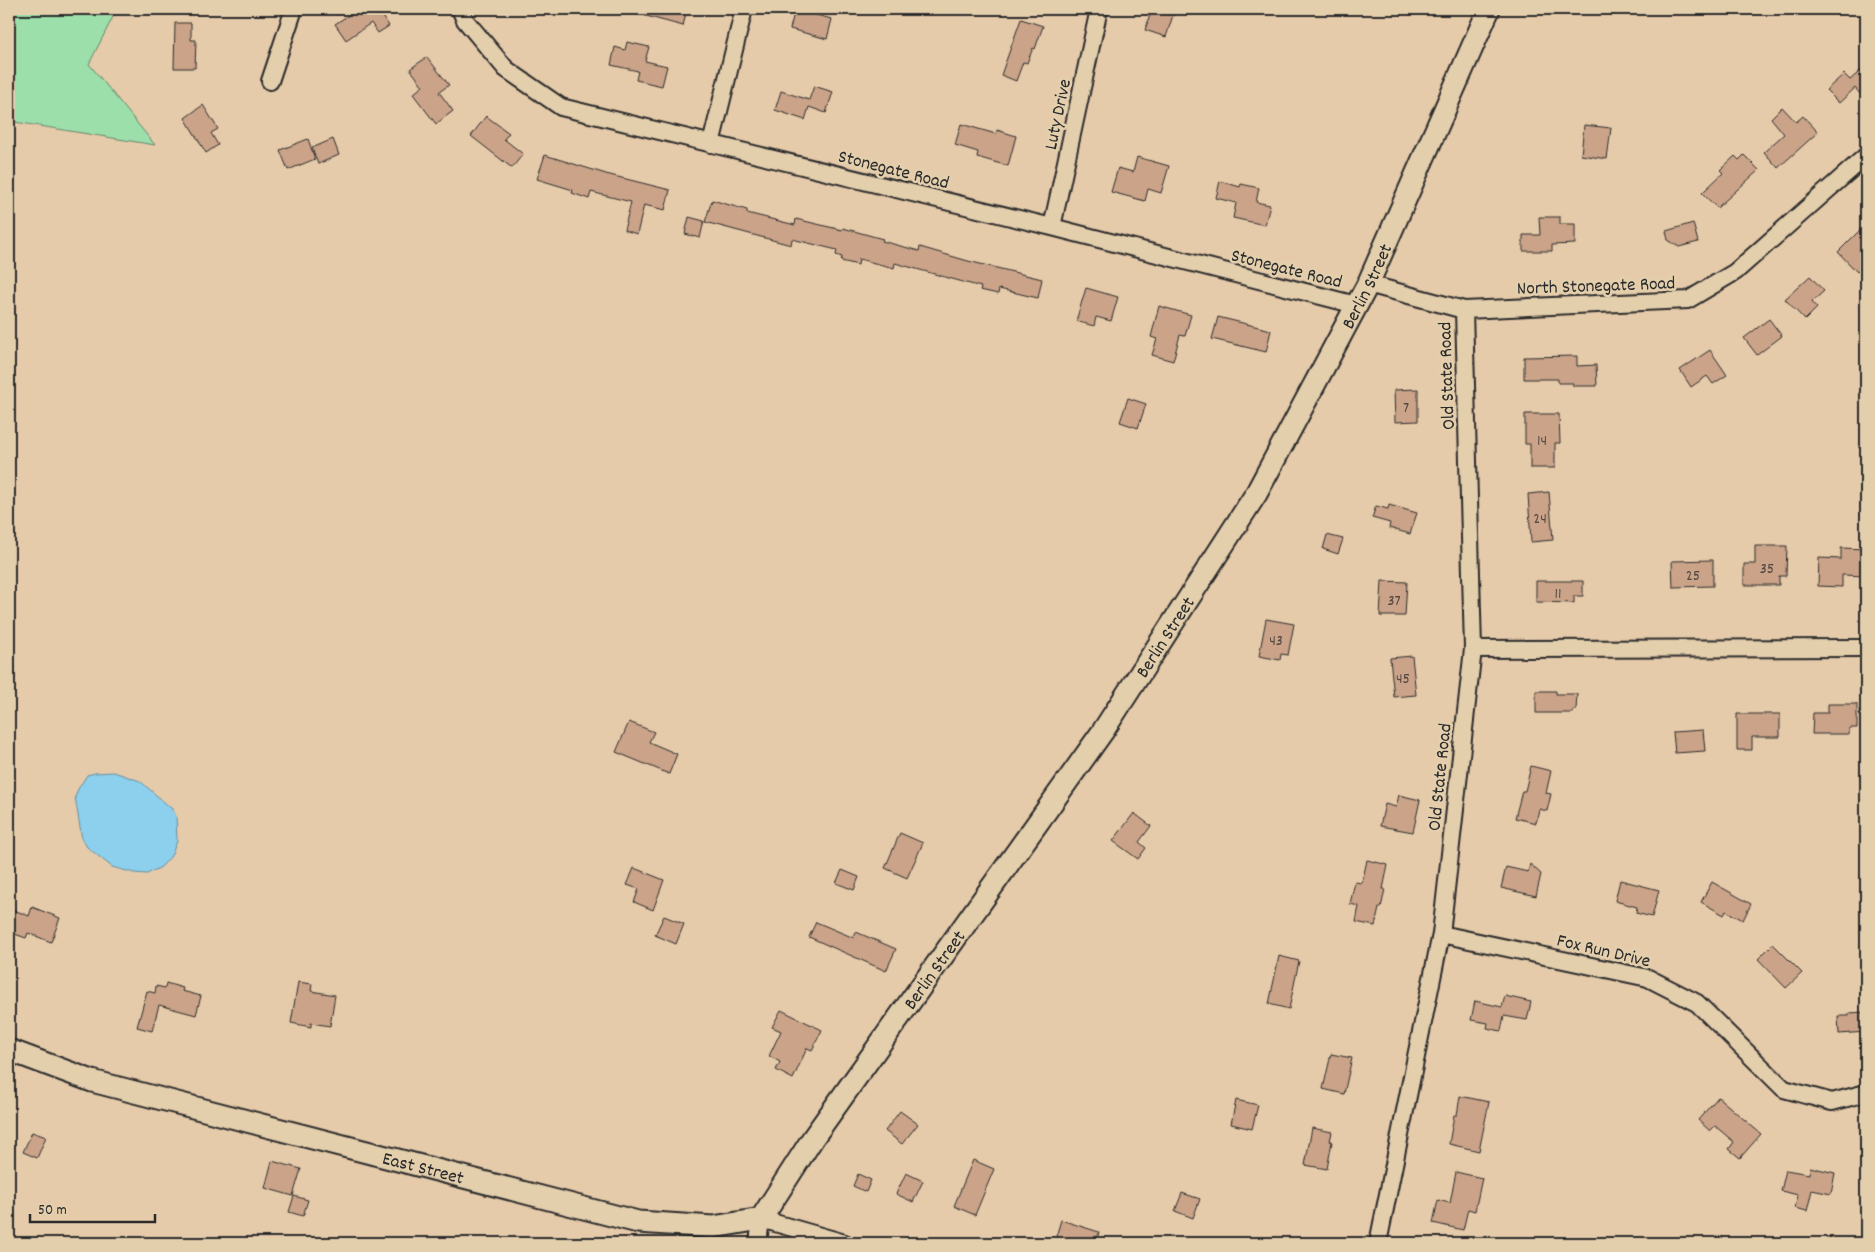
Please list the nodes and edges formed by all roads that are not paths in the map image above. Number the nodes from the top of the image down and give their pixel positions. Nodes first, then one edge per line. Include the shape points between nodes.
1 (294, 9) edge
2 (460, 9) edge
3 (744, 9) edge
4 (1100, 9) edge
5 (1489, 9) edge
6 (270, 81) dead end
7 (711, 144) junction
8 (1866, 156) edge
9 (1052, 227) junction
10 (1368, 284) junction
11 (1356, 305) junction
12 (1464, 310) junction
13 (1866, 648) edge
14 (1473, 650) junction
15 (1441, 934) junction
16 (9, 1050) edge
17 (1866, 1093) edge
18 (762, 1219) junction
19 (758, 1243) edge
20 (845, 1243) edge
21 (1378, 1243) edge

1 - 6 street
2 - 7 street, Stonegate Road via 506,69 562,107
3 - 7 street
4 - 9 street, Luty Drive
5 - 10 main road, Berlin Street
7 - 9 street, Stonegate Road
8 - 12 street, North Stonegate Road via 1735,272 1688,300
9 - 11 street, Stonegate Road
10 - 11 main road, Berlin Street
10 - 12 street, North Stonegate Road
11 - 18 main road, Berlin Street via 1256,494 1103,731 813,1138
12 - 14 street, Old State Road
13 - 14 street
14 - 15 street, Old State Road
15 - 17 street, Fox Run Drive via 1648,978 1697,1003 1784,1089 1832,1102
15 - 21 street, Old State Road
16 - 18 main road, East Street via 92,1081 638,1222 712,1227
18 - 19 street
18 - 20 street, East Street

